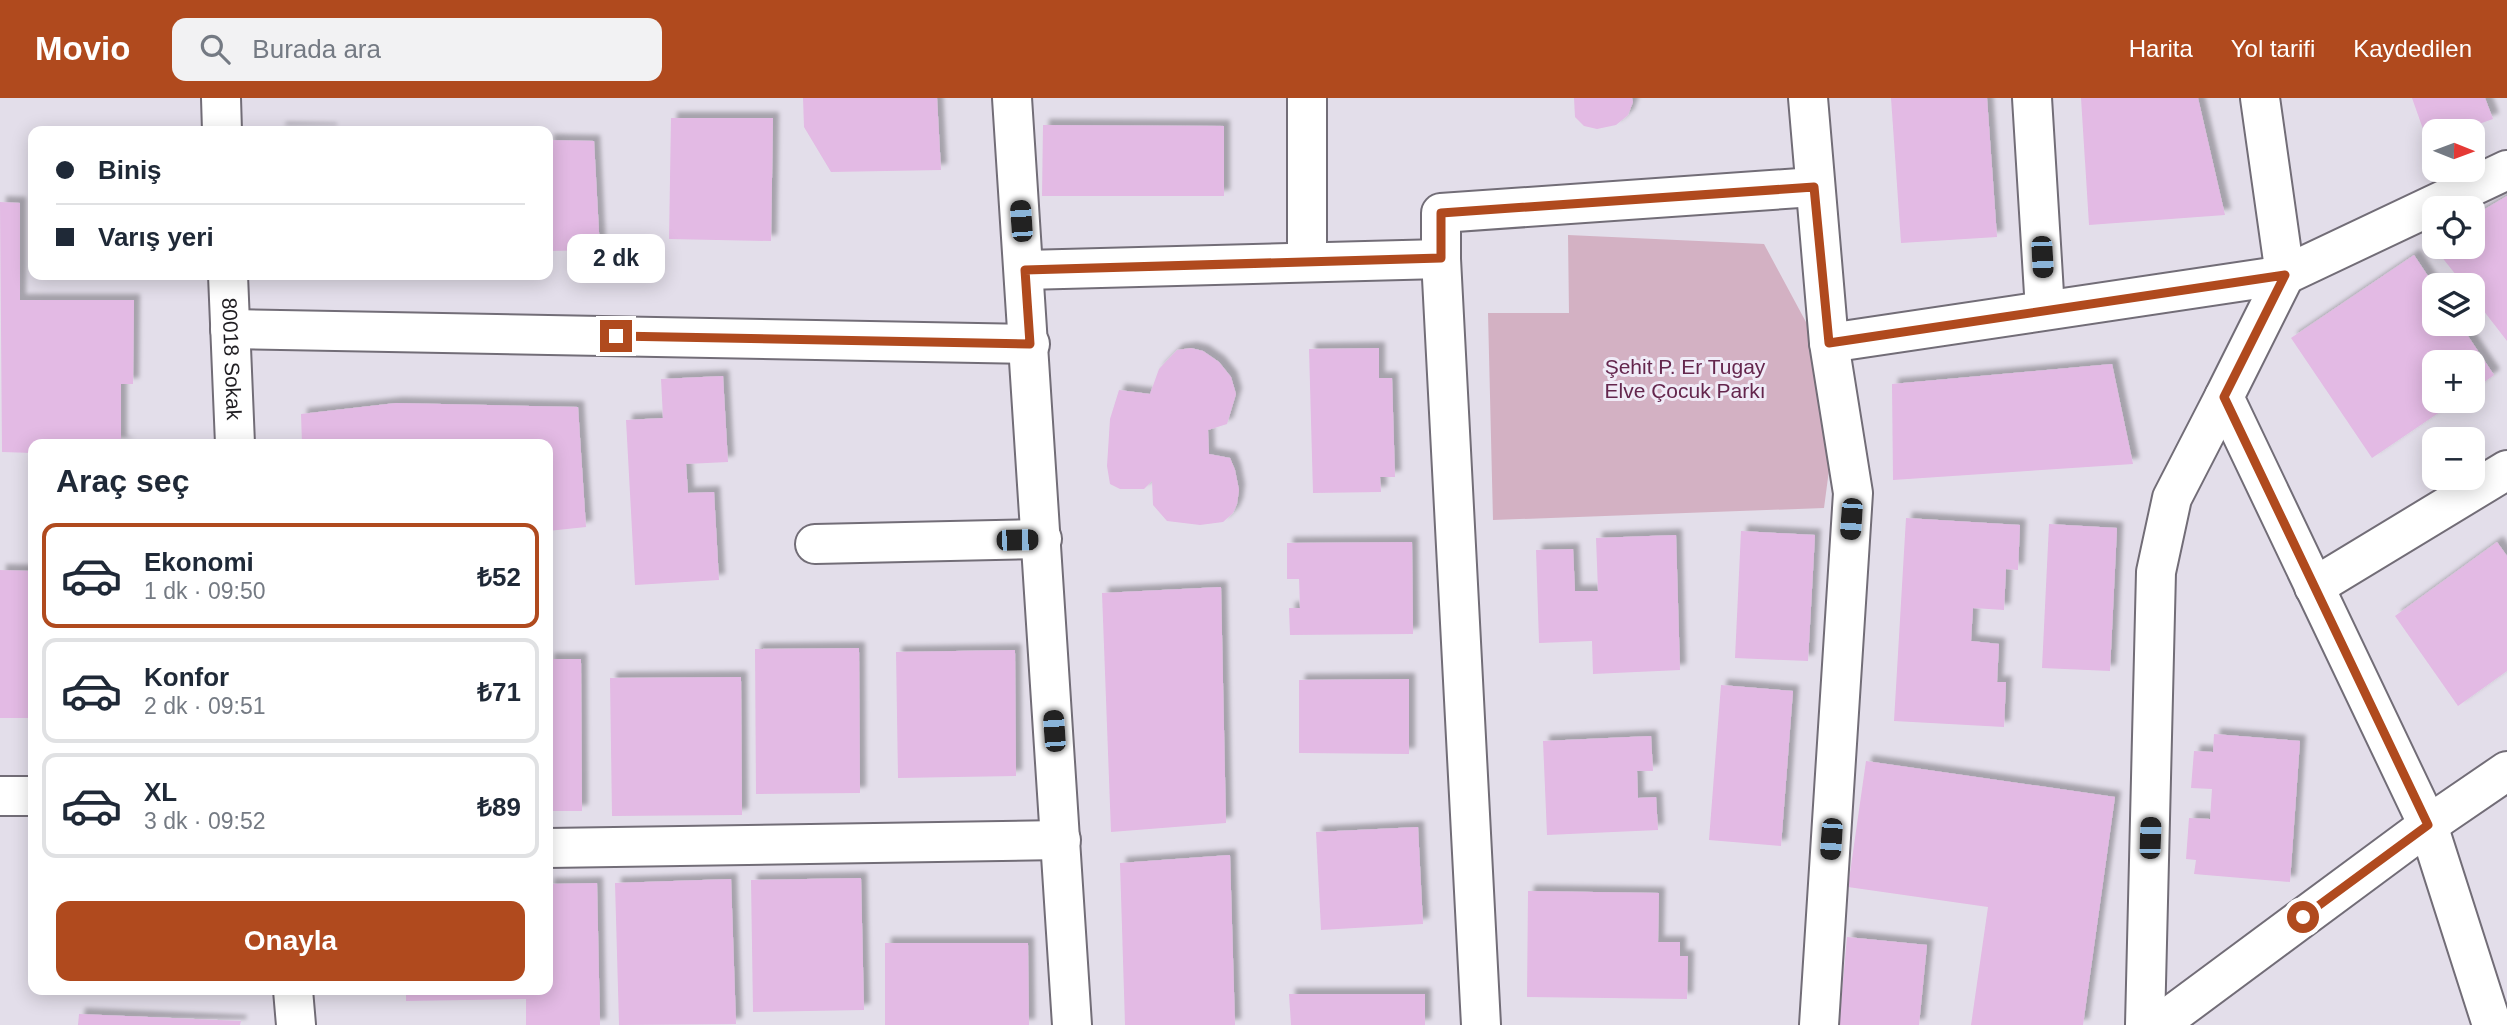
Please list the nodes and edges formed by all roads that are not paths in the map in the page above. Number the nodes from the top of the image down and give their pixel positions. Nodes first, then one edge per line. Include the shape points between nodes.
1 (221, 98) edge
2 (1012, 98) edge
3 (1307, 98) edge
4 (1808, 98) edge
5 (2032, 98) edge
6 (2260, 98) edge
7 (222, 126) edge
8 (2507, 170) edge
9 (1814, 187) junction
10 (1441, 258) junction
11 (1307, 261) junction
12 (1025, 270) junction
13 (2285, 275) junction
14 (228, 280) edge
15 (2045, 310) junction
16 (230, 329) junction
17 (1829, 343) junction
18 (1030, 344) junction
19 (2224, 397) junction
20 (235, 439) edge
21 (2507, 470) edge
22 (1042, 539) junction
23 (815, 544) dead end
24 (2315, 587) junction
25 (2507, 771) edge
26 (0, 796) edge
27 (28, 796) edge
28 (2428, 825) junction
29 (1060, 840) junction
30 (553, 848) edge
31 (293, 995) edge
32 (296, 1025) edge
33 (1072, 1025) edge
34 (1481, 1025) edge
35 (1819, 1025) edge
36 (2145, 1025) edge
37 (2158, 1025) edge
38 (2492, 1025) edge

1 - 7 street
2 - 12 street
3 - 11 street
4 - 9 street
5 - 15 street
6 - 13 street
8 - 13 street
9 - 10 street via 1441,213
9 - 17 street
10 - 11 street
10 - 34 street
11 - 12 street
12 - 18 street
13 - 15 street
13 - 19 street
14 - 16 street, 80018 Sokak
15 - 17 street
16 - 18 street
16 - 20 street, 80018 Sokak
17 - 35 street via 1853,492
18 - 22 street
19 - 24 street
19 - 36 street via 2172,498 2156,572
21 - 24 street
22 - 23 street
22 - 29 street
24 - 28 street
25 - 28 street
26 - 27 street
28 - 37 street
28 - 38 street
29 - 30 street
29 - 33 street
31 - 32 street

